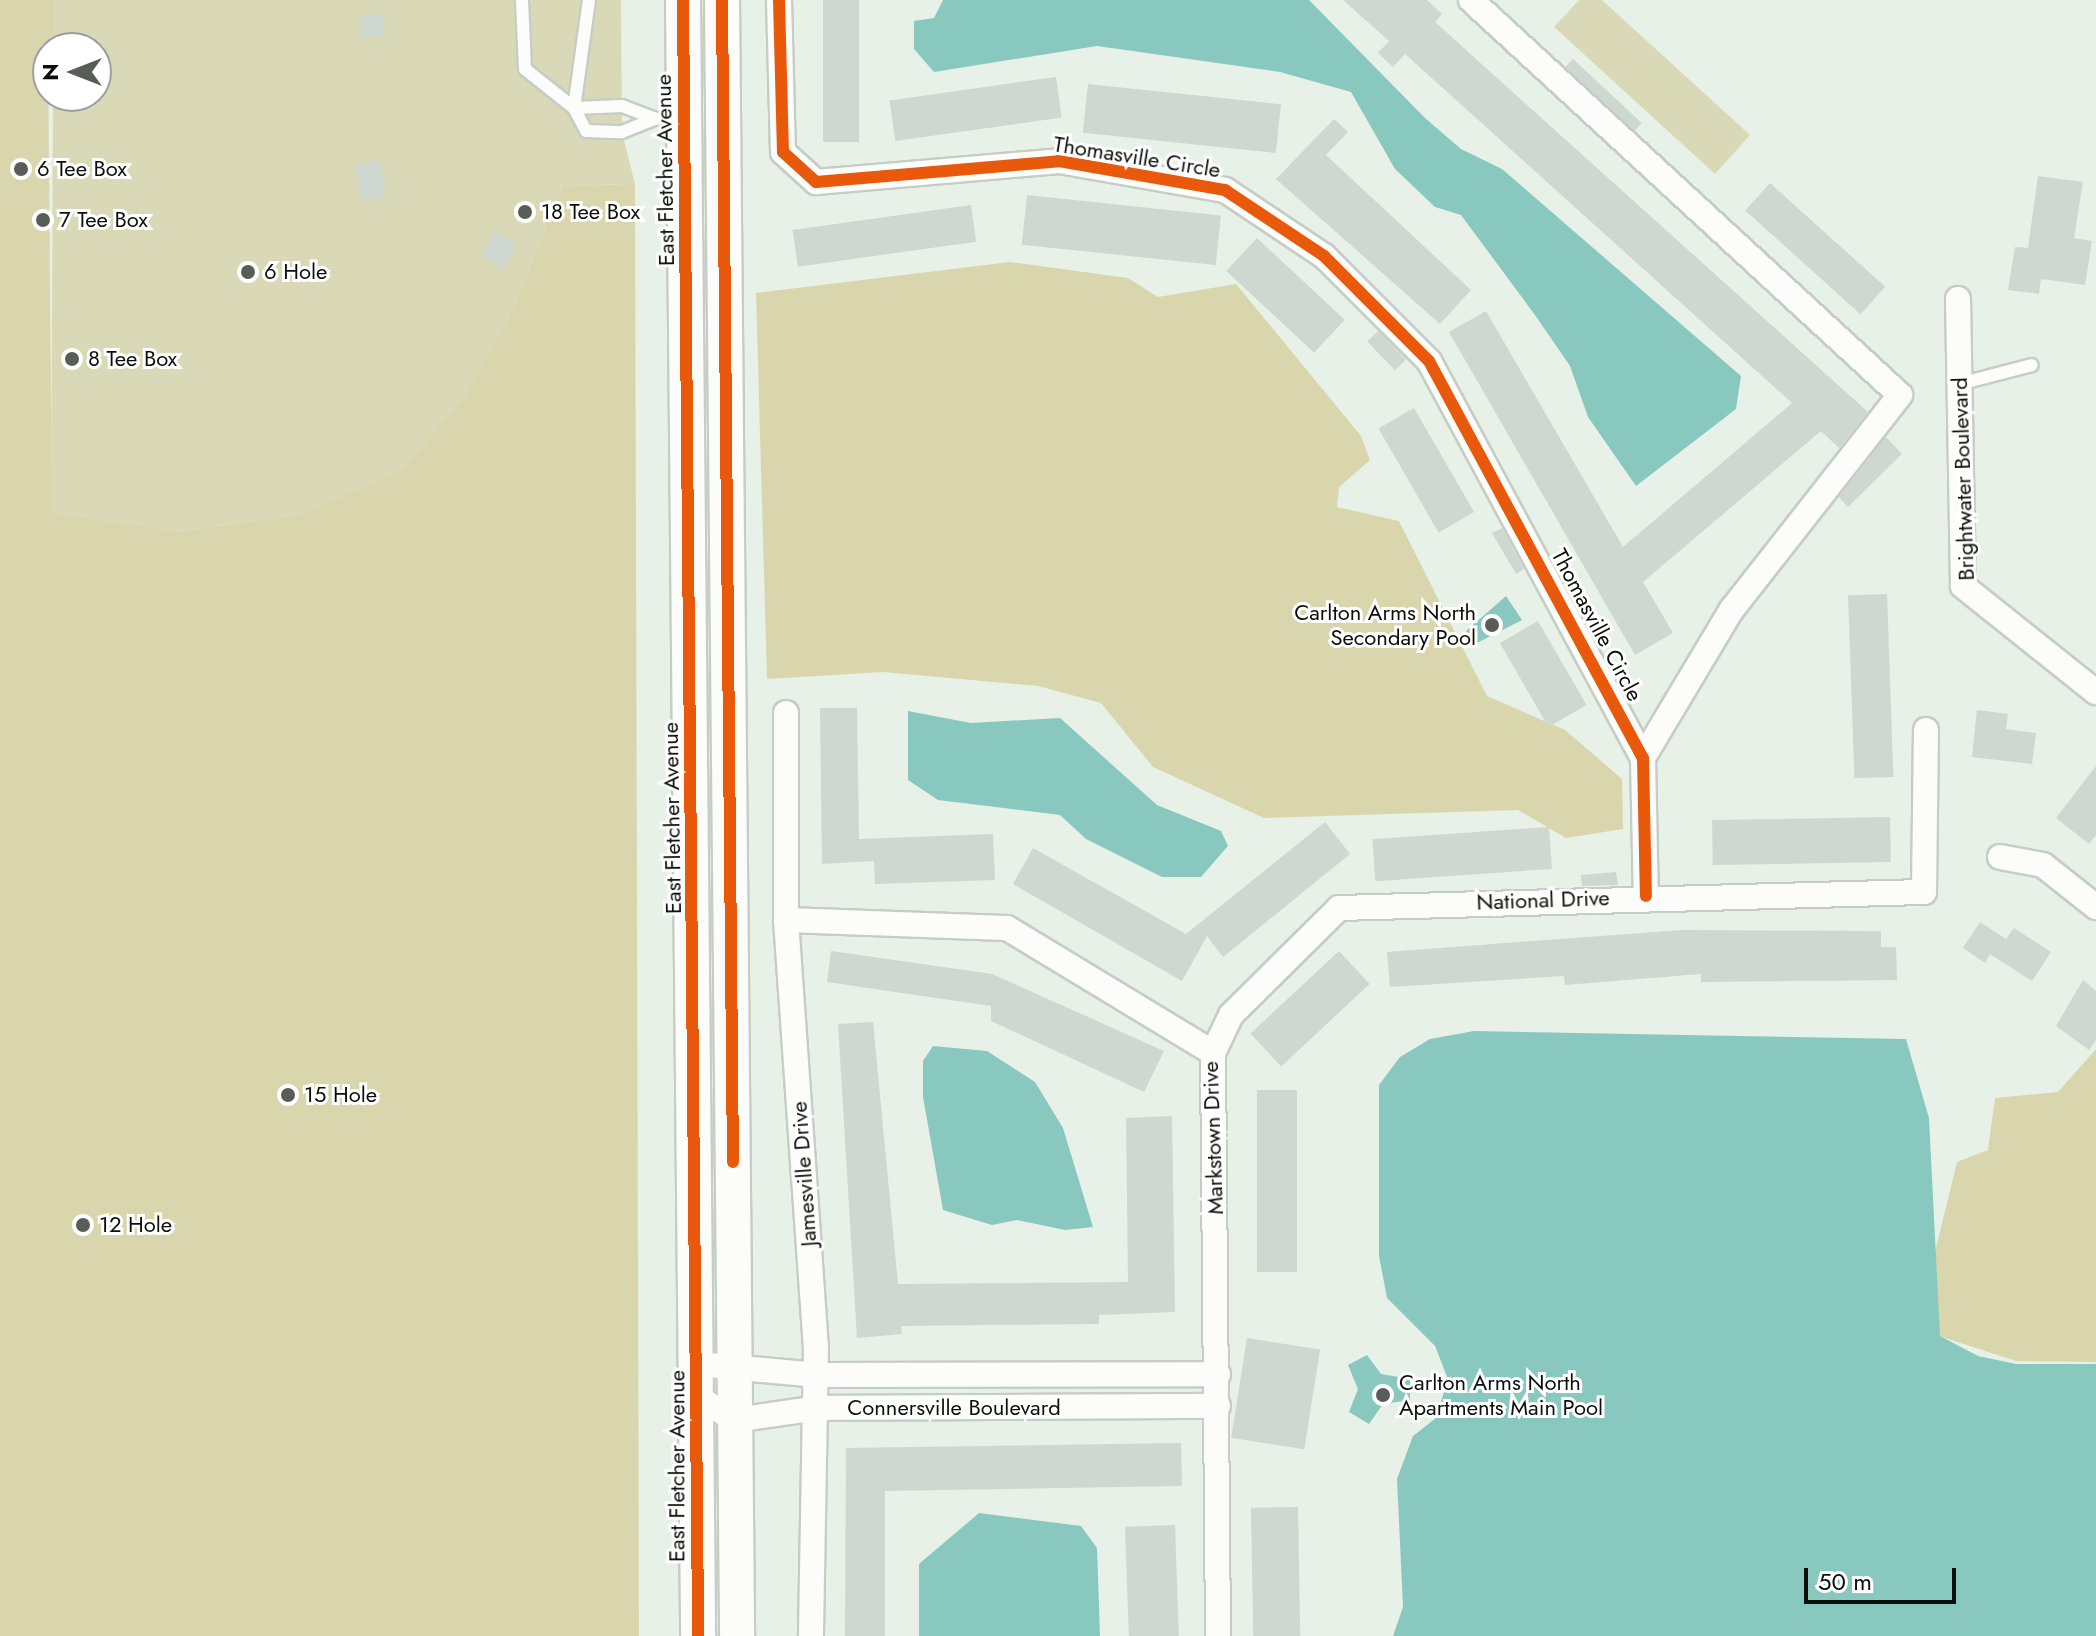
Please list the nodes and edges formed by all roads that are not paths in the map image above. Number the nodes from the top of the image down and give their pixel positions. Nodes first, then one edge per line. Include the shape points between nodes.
1 (522, 0) edge
2 (589, 0) edge
3 (683, 0) edge
4 (722, 0) edge
5 (779, 0) edge
6 (1471, 0) edge
7 (574, 108) junction
8 (694, 120) junction
9 (1958, 299) dead end
10 (2032, 365) dead end
11 (1959, 384) junction
12 (2096, 692) edge
13 (786, 713) dead end
14 (1926, 730) dead end
15 (1643, 758) junction
16 (2000, 857) dead end
17 (711, 859) junction
18 (1646, 896) junction
19 (2096, 907) edge
20 (786, 920) junction
21 (1213, 1053) junction
22 (734, 1364) junction
23 (1218, 1374) junction
24 (817, 1375) junction
25 (697, 1381) junction
26 (1218, 1406) junction
27 (817, 1408) junction
28 (735, 1420) junction
29 (698, 1636) edge
30 (737, 1636) edge
31 (811, 1636) edge
32 (1218, 1636) edge

1 - 7 lane via 525,69
2 - 7 lane
3 - 8 main road, East Fletcher Avenue
4 - 8 main road, East Fletcher Avenue
5 - 15 street, Thomasville Circle via 783,152 816,182 1059,161 1225,190 1324,256 1429,361
6 - 15 street, Thomasville Circle via 1900,395 1732,609
7 - 8 lane via 622,106
7 - 8 lane via 586,131 622,132
8 - 17 main road, East Fletcher Avenue
9 - 11 street, Brightwater Boulevard
10 - 11 lane
11 - 12 street, Brightwater Boulevard via 1963,586
13 - 20 street, Jamesville Drive
14 - 18 street, National Drive via 1924,892
15 - 18 street, Thomasville Circle
16 - 19 street via 2043,865
17 - 22 main road, East Fletcher Avenue
17 - 25 main road, East Fletcher Avenue
18 - 21 street, National Drive via 1339,908 1231,1015
20 - 21 street, Markstown Drive via 1007,928
20 - 24 street, Jamesville Drive
21 - 23 street, Markstown Drive
22 - 24 street, Connersville Boulevard
22 - 25 street, Connersville Boulevard
22 - 28 main road, East Fletcher Avenue
23 - 24 street, Connersville Boulevard
23 - 26 street, Markstown Drive
24 - 27 street, Jamesville Drive
25 - 28 street
25 - 29 main road, East Fletcher Avenue
26 - 27 street, Connersville Boulevard
26 - 32 street, Markstown Drive
27 - 28 street, Connersville Boulevard
27 - 31 street, Jamesville Drive
28 - 30 main road, East Fletcher Avenue

